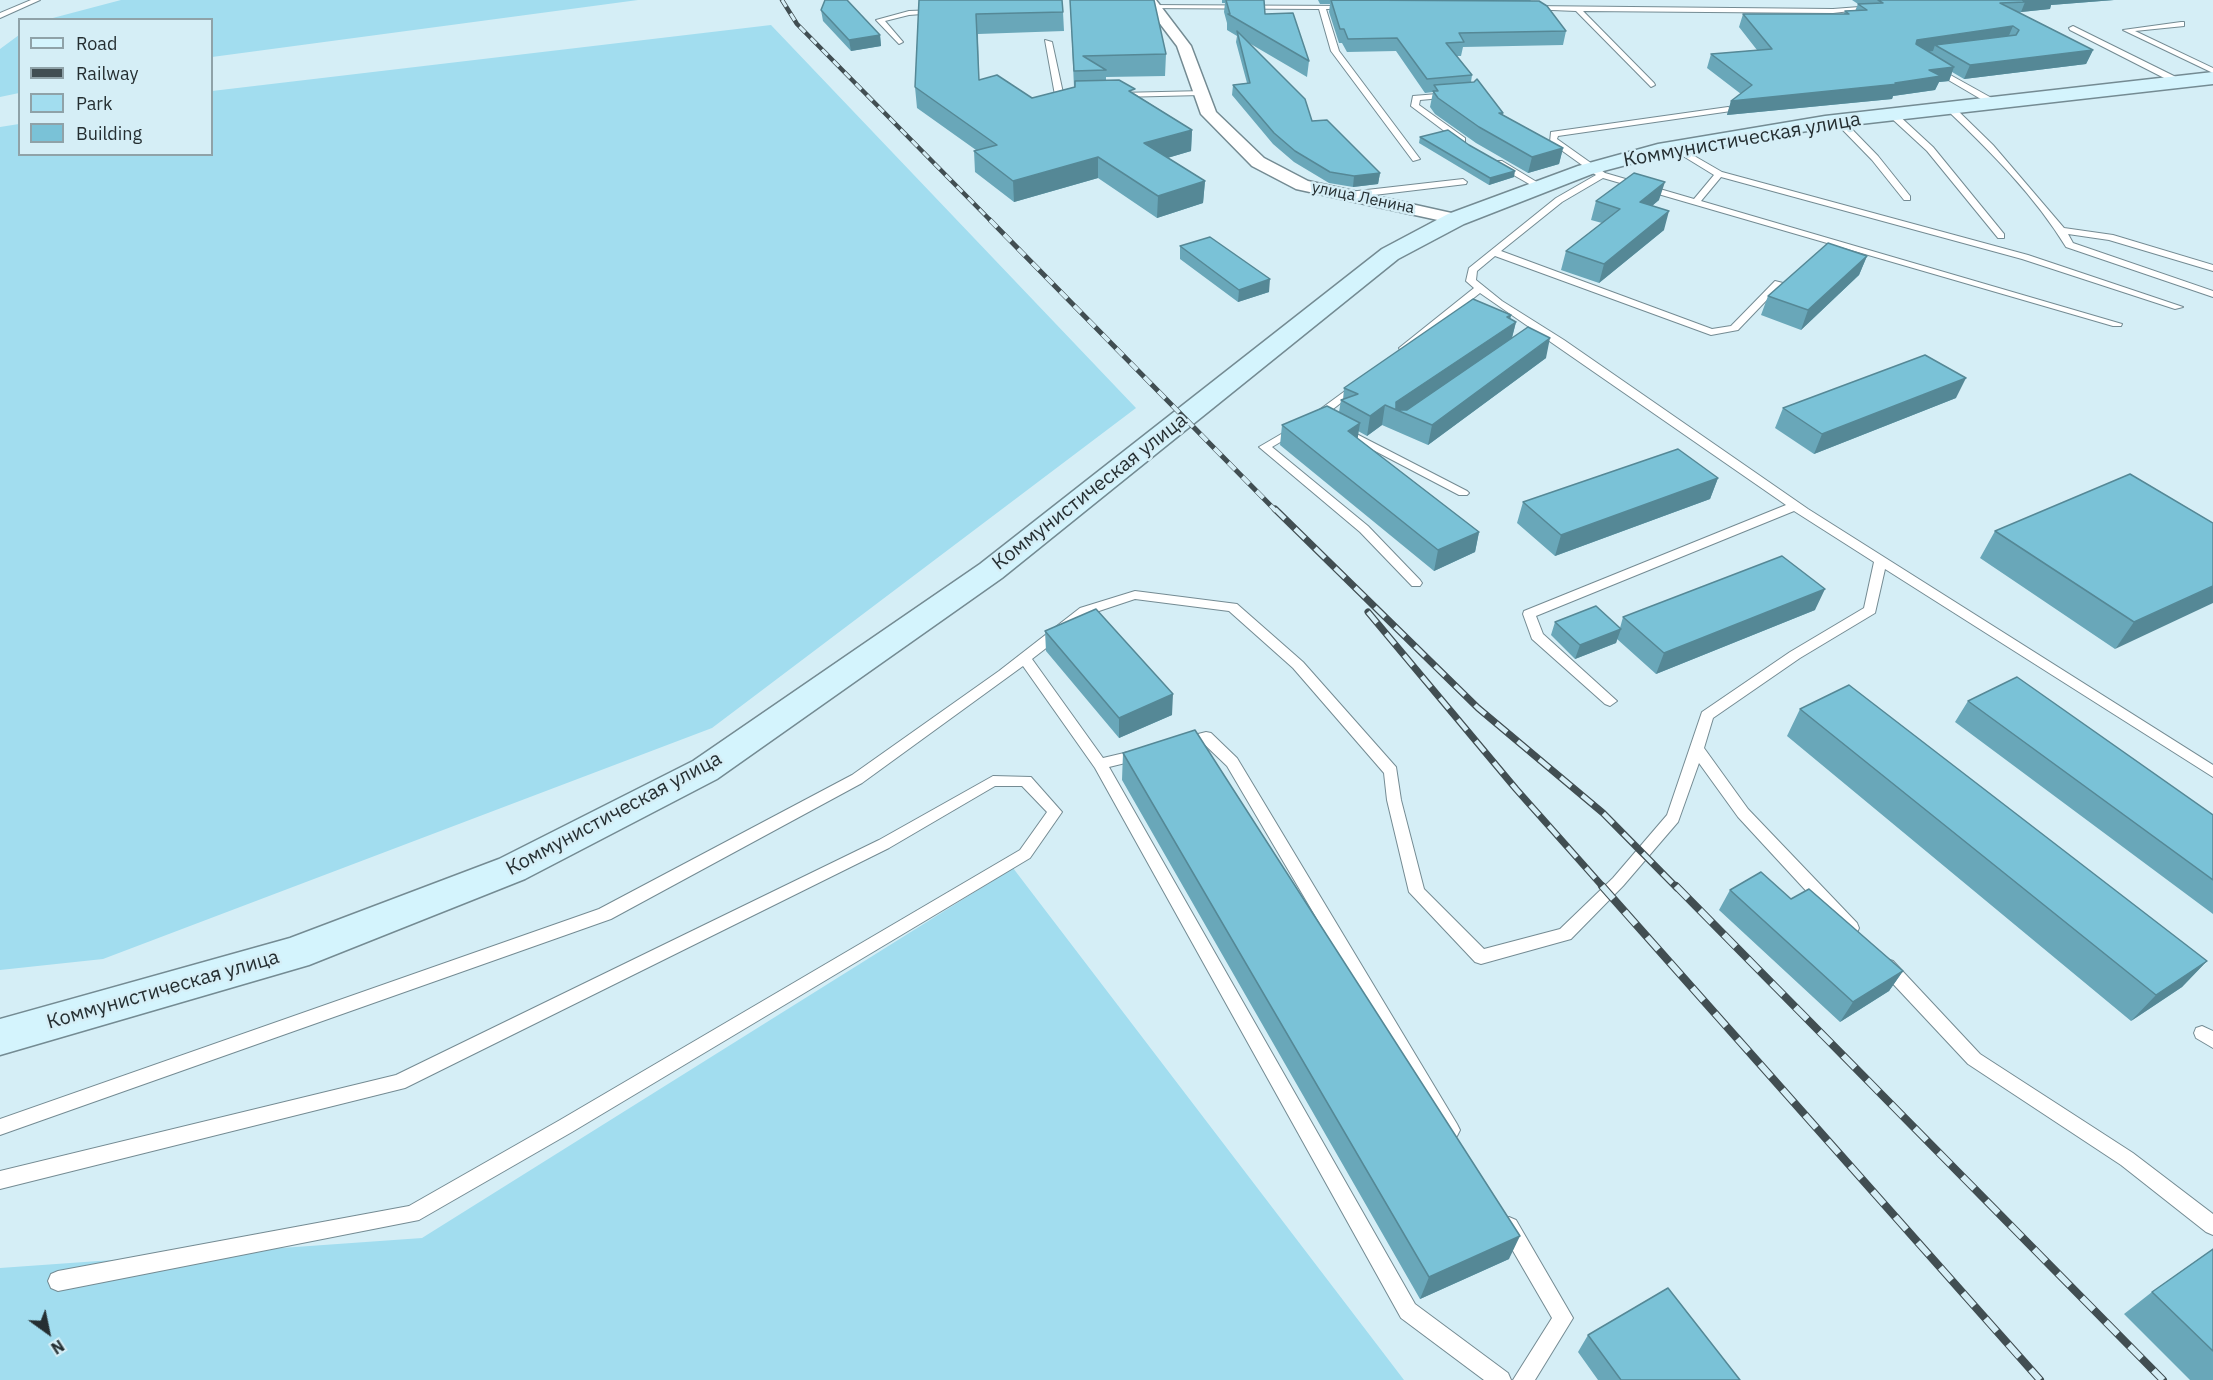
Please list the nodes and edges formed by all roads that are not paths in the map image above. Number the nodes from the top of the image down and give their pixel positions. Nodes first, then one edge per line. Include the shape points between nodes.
1 (37, 0) edge
2 (1543, 0) edge
3 (1743, 0) edge
4 (1153, 3) edge
5 (1344, 4) edge
6 (1134, 7) edge
7 (1322, 7) junction
8 (1357, 8) edge
9 (1516, 8) edge
10 (1550, 8) junction
11 (1577, 8) junction
12 (1885, 8) edge
13 (1754, 10) junction
14 (949, 11) edge
15 (0, 16) edge
16 (2181, 24) dead end
17 (2073, 28) dead end
18 (899, 42) dead end
19 (1048, 42) dead end
20 (1929, 65) edge
21 (2213, 71) edge
22 (2213, 78) edge
23 (2179, 82) junction
24 (1651, 85) dead end
25 (1201, 93) junction
26 (1458, 94) edge
27 (1086, 96) edge
28 (1109, 96) edge
29 (1994, 103) junction
30 (1950, 108) junction
31 (1728, 109) dead end
32 (1892, 114) junction
33 (1838, 120) junction
34 (1472, 147) edge
35 (1674, 148) junction
36 (1492, 158) edge
37 (1416, 159) dead end
38 (1598, 172) junction
39 (1719, 174) junction
40 (1463, 182) dead end
41 (1541, 187) junction
42 (1349, 195) junction
43 (1906, 198) dead end
44 (1695, 202) junction
45 (1456, 219) junction
46 (2061, 230) junction
47 (2001, 236) dead end
48 (1494, 252) junction
49 (2213, 268) edge
50 (1778, 283) dead end
51 (1480, 288) junction
52 (2213, 294) edge
53 (2178, 307) dead end
54 (2117, 324) dead end
55 (1399, 352) edge
56 (1363, 381) edge
57 (1318, 416) junction
58 (1463, 492) dead end
59 (1795, 506) junction
60 (1881, 560) junction
61 (1416, 583) dead end
62 (1024, 658) junction
63 (1610, 701) dead end
64 (1697, 749) junction
65 (1100, 764) junction
66 (2213, 772) edge
67 (1862, 940) edge
68 (1878, 957) edge
69 (0, 1037) edge
70 (0, 1127) edge
71 (1459, 1143) edge
72 (0, 1180) edge
73 (1502, 1215) edge
74 (2213, 1226) edge
75 (58, 1281) dead end
76 (1501, 1380) edge
77 (1523, 1380) edge

1 - 15 lane
2 - 10 lane
3 - 13 lane
4 - 6 lane
4 - 7 lane
4 - 25 street, улица Ленина via 1184,46
5 - 7 lane
5 - 8 lane
7 - 37 lane via 1335,51
9 - 10 lane
10 - 11 lane
11 - 13 lane
11 - 24 lane
12 - 13 lane
14 - 18 lane via 909,12 880,20
16 - 21 lane via 2127,30
17 - 23 lane
19 - 27 lane via 1059,94
20 - 29 lane
22 - 23 main road, Коммунистическая улица
23 - 29 main road, Коммунистическая улица
25 - 28 lane
25 - 42 street, улица Ленина via 1209,114 1258,162 1302,185
26 - 34 lane via 1416,98 1414,106
29 - 30 main road, Коммунистическая улица
30 - 32 main road, Коммунистическая улица
30 - 46 lane
31 - 38 lane via 1554,134 1552,140
32 - 33 main road, Коммунистическая улица
32 - 47 lane via 1930,149
33 - 35 main road, Коммунистическая улица
33 - 43 lane
35 - 38 main road, Коммунистическая улица
35 - 39 lane
36 - 41 lane
38 - 41 main road, Коммунистическая улица
38 - 44 lane
38 - 48 lane
39 - 44 lane
39 - 53 lane via 2025,257
40 - 42 lane
41 - 45 main road, Коммунистическая улица
42 - 45 street, улица Ленина
44 - 54 lane
45 - 69 main road, Коммунистическая улица via 1390,254 991,571 705,770 512,869 295,952
46 - 49 lane via 2110,237
46 - 52 lane via 2069,245
48 - 50 lane via 1711,332 1734,327
48 - 51 lane via 1472,270 1471,281
51 - 55 lane
51 - 59 lane via 1535,332
56 - 57 lane
57 - 58 lane
57 - 61 lane via 1265,447 1364,529
59 - 60 lane
59 - 63 lane via 1529,614 1536,636
60 - 64 lane via 1870,610 1707,715
60 - 66 lane
62 - 64 lane via 1085,611 1135,595 1233,607 1298,665 1391,771 1394,800 1417,892 1481,957 1565,934 1618,882 1673,818
62 - 65 lane
62 - 70 lane via 857,779 605,914
64 - 67 lane via 1743,813
65 - 71 lane via 1206,737 1232,762
65 - 76 lane via 1408,1311
68 - 74 lane via 1974,1059 2127,1159
72 - 75 lane via 399,1082 884,844 993,781 1026,781 1055,812 1025,854 411,1214
73 - 77 lane via 1563,1318

